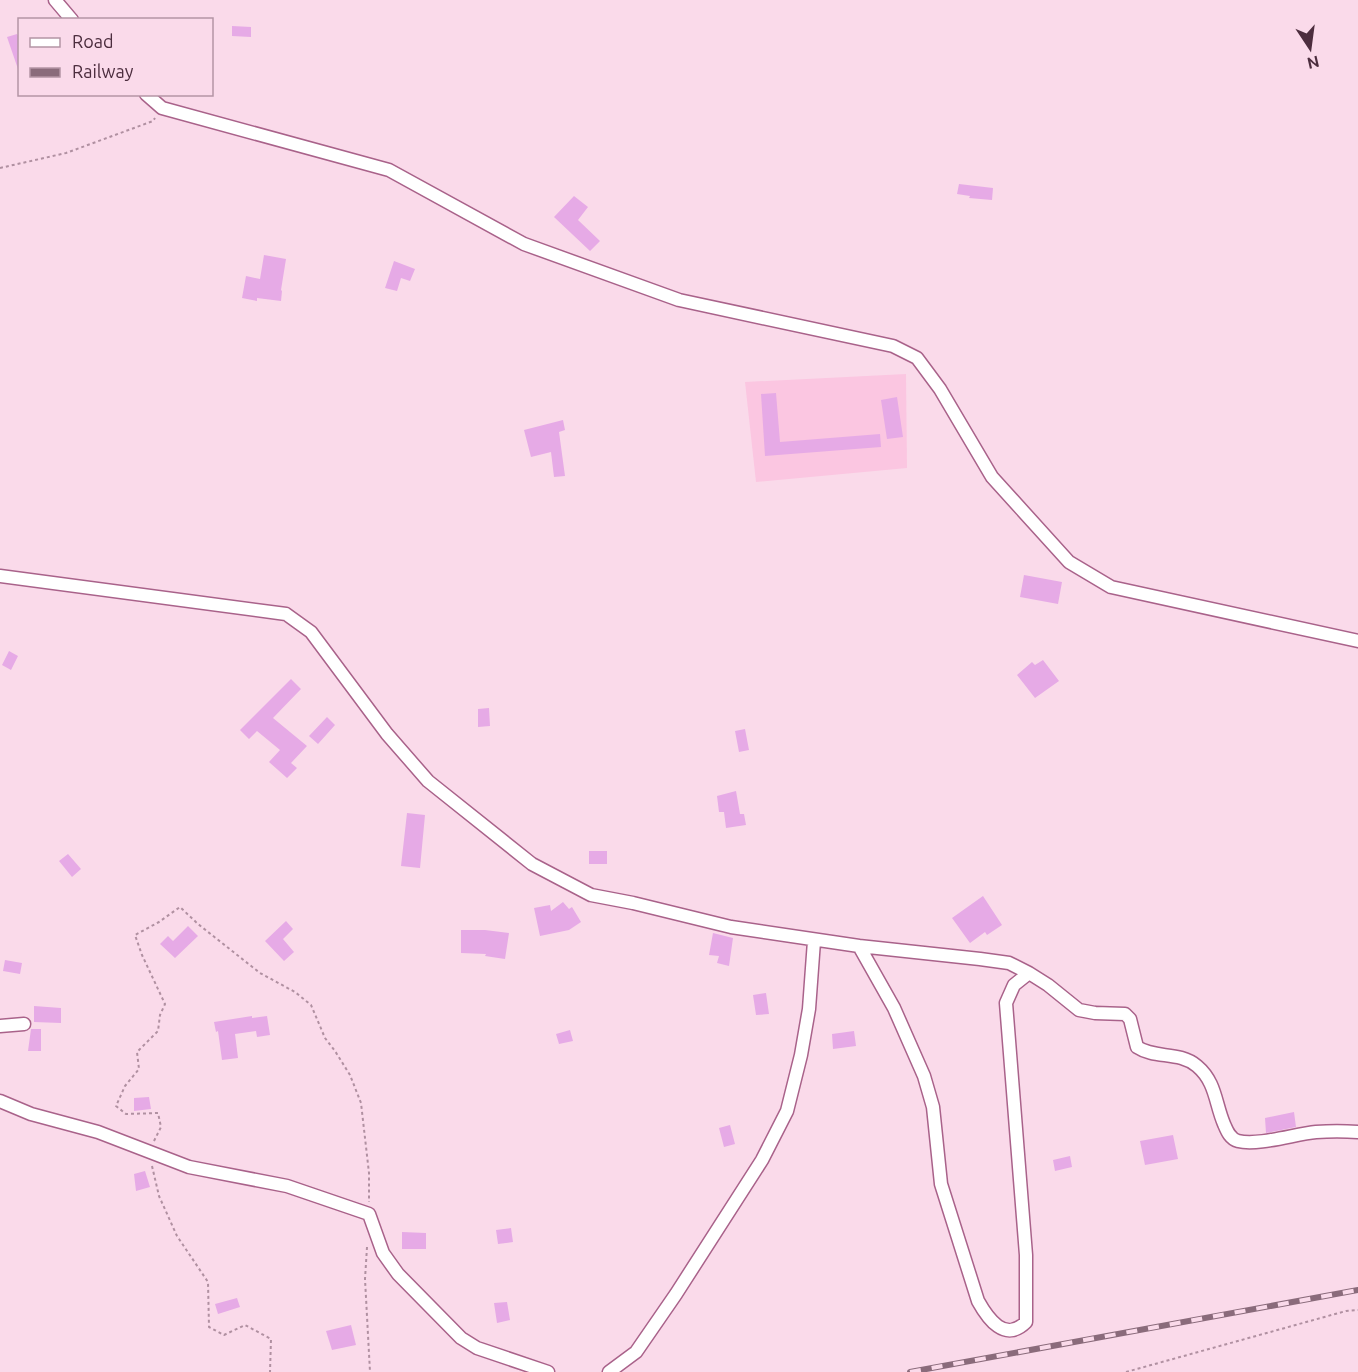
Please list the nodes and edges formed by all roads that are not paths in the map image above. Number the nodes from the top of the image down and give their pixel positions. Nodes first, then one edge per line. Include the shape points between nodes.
1 (55, 0) edge
2 (70, 18) edge
3 (148, 96) edge
4 (0, 576) edge
5 (1358, 641) edge
6 (814, 940) junction
7 (859, 946) junction
8 (1029, 973) junction
9 (24, 1024) dead end
10 (0, 1026) edge
11 (0, 1101) edge
12 (1358, 1132) edge
13 (548, 1372) edge
14 (609, 1372) edge

1 - 2 street
3 - 5 street via 162,108 389,170 524,244 679,300 893,346 917,358 992,477 1069,562 1111,587
4 - 6 street via 286,614 311,632 387,734 428,781 532,864 591,895 731,927
6 - 7 street
6 - 14 street via 809,1009 788,1111 762,1160 676,1294 636,1352
7 - 8 street via 1009,963
7 - 8 street via 894,1008 924,1076 933,1107 941,1184 978,1301 997,1326 1008,1330 1020,1328 1026,1322 1027,1283 1006,1003 1014,986
8 - 12 street via 1079,1010 1125,1014 1137,1047 1143,1051 1179,1056 1197,1066 1213,1085 1230,1137 1238,1141 1316,1132
9 - 10 street
11 - 13 street via 31,1114 98,1132 189,1167 287,1186 369,1214 383,1253 398,1274 461,1338 477,1348

